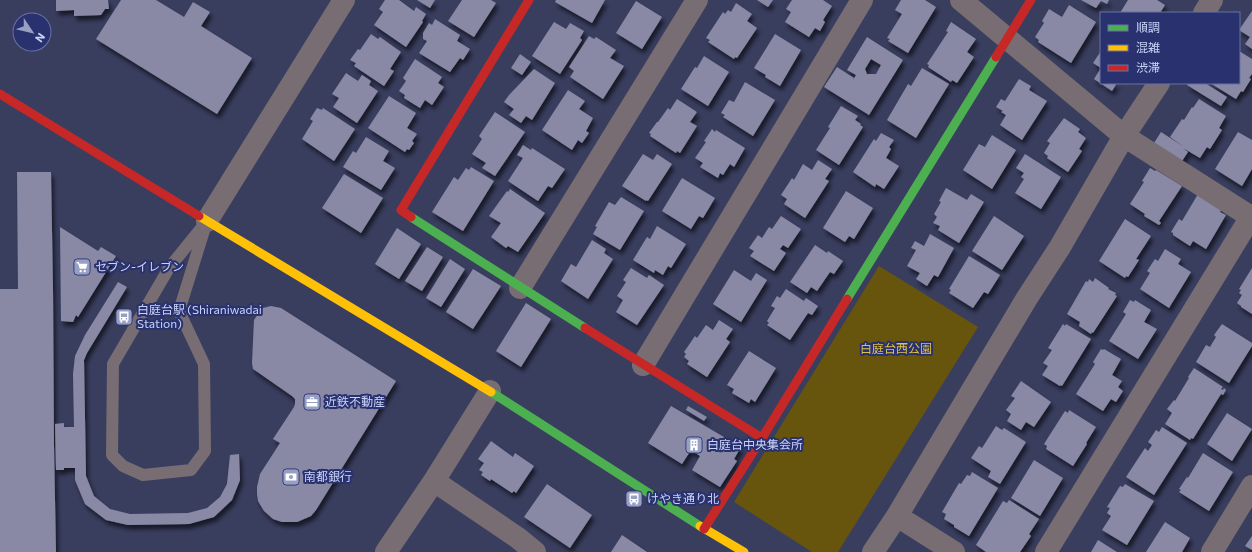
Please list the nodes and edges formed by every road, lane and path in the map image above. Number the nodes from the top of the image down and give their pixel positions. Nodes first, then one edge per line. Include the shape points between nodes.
1 (344, 0) edge
2 (529, 0) edge
3 (697, 0) edge
4 (862, 0) edge
5 (961, 0) edge
6 (1031, 0) edge
7 (1212, 0) edge
8 (1205, 12) edge
9 (1007, 38) junction
10 (1158, 84) edge
11 (0, 94) edge
12 (1124, 136) junction
13 (207, 221) junction
14 (1250, 221) edge
15 (520, 288) junction
16 (643, 365) junction
17 (490, 391) junction
18 (762, 438) junction
19 (434, 481) junction
20 (1252, 486) edge
21 (897, 516) junction
22 (704, 529) junction
23 (386, 552) edge
24 (534, 552) edge
25 (744, 552) edge
26 (873, 552) edge
27 (954, 552) edge
28 (1046, 552) edge
29 (1212, 552) edge

1 - 13 street
2 - 15 street via 401,210
3 - 15 street
4 - 16 street
5 - 9 street
6 - 9 street
7 - 8 street
9 - 12 street
9 - 18 street
10 - 12 street
11 - 13 street
12 - 14 street
12 - 21 street
13 - 13 lane via 178,311 204,364 205,451 191,470 143,475 123,466 112,455 113,364 169,268
13 - 17 street
14 - 28 street
15 - 16 street
16 - 18 street
17 - 19 street
17 - 22 street
18 - 22 street
19 - 23 street
19 - 24 street via 518,538
20 - 29 street
21 - 26 street
21 - 27 street
22 - 25 street

